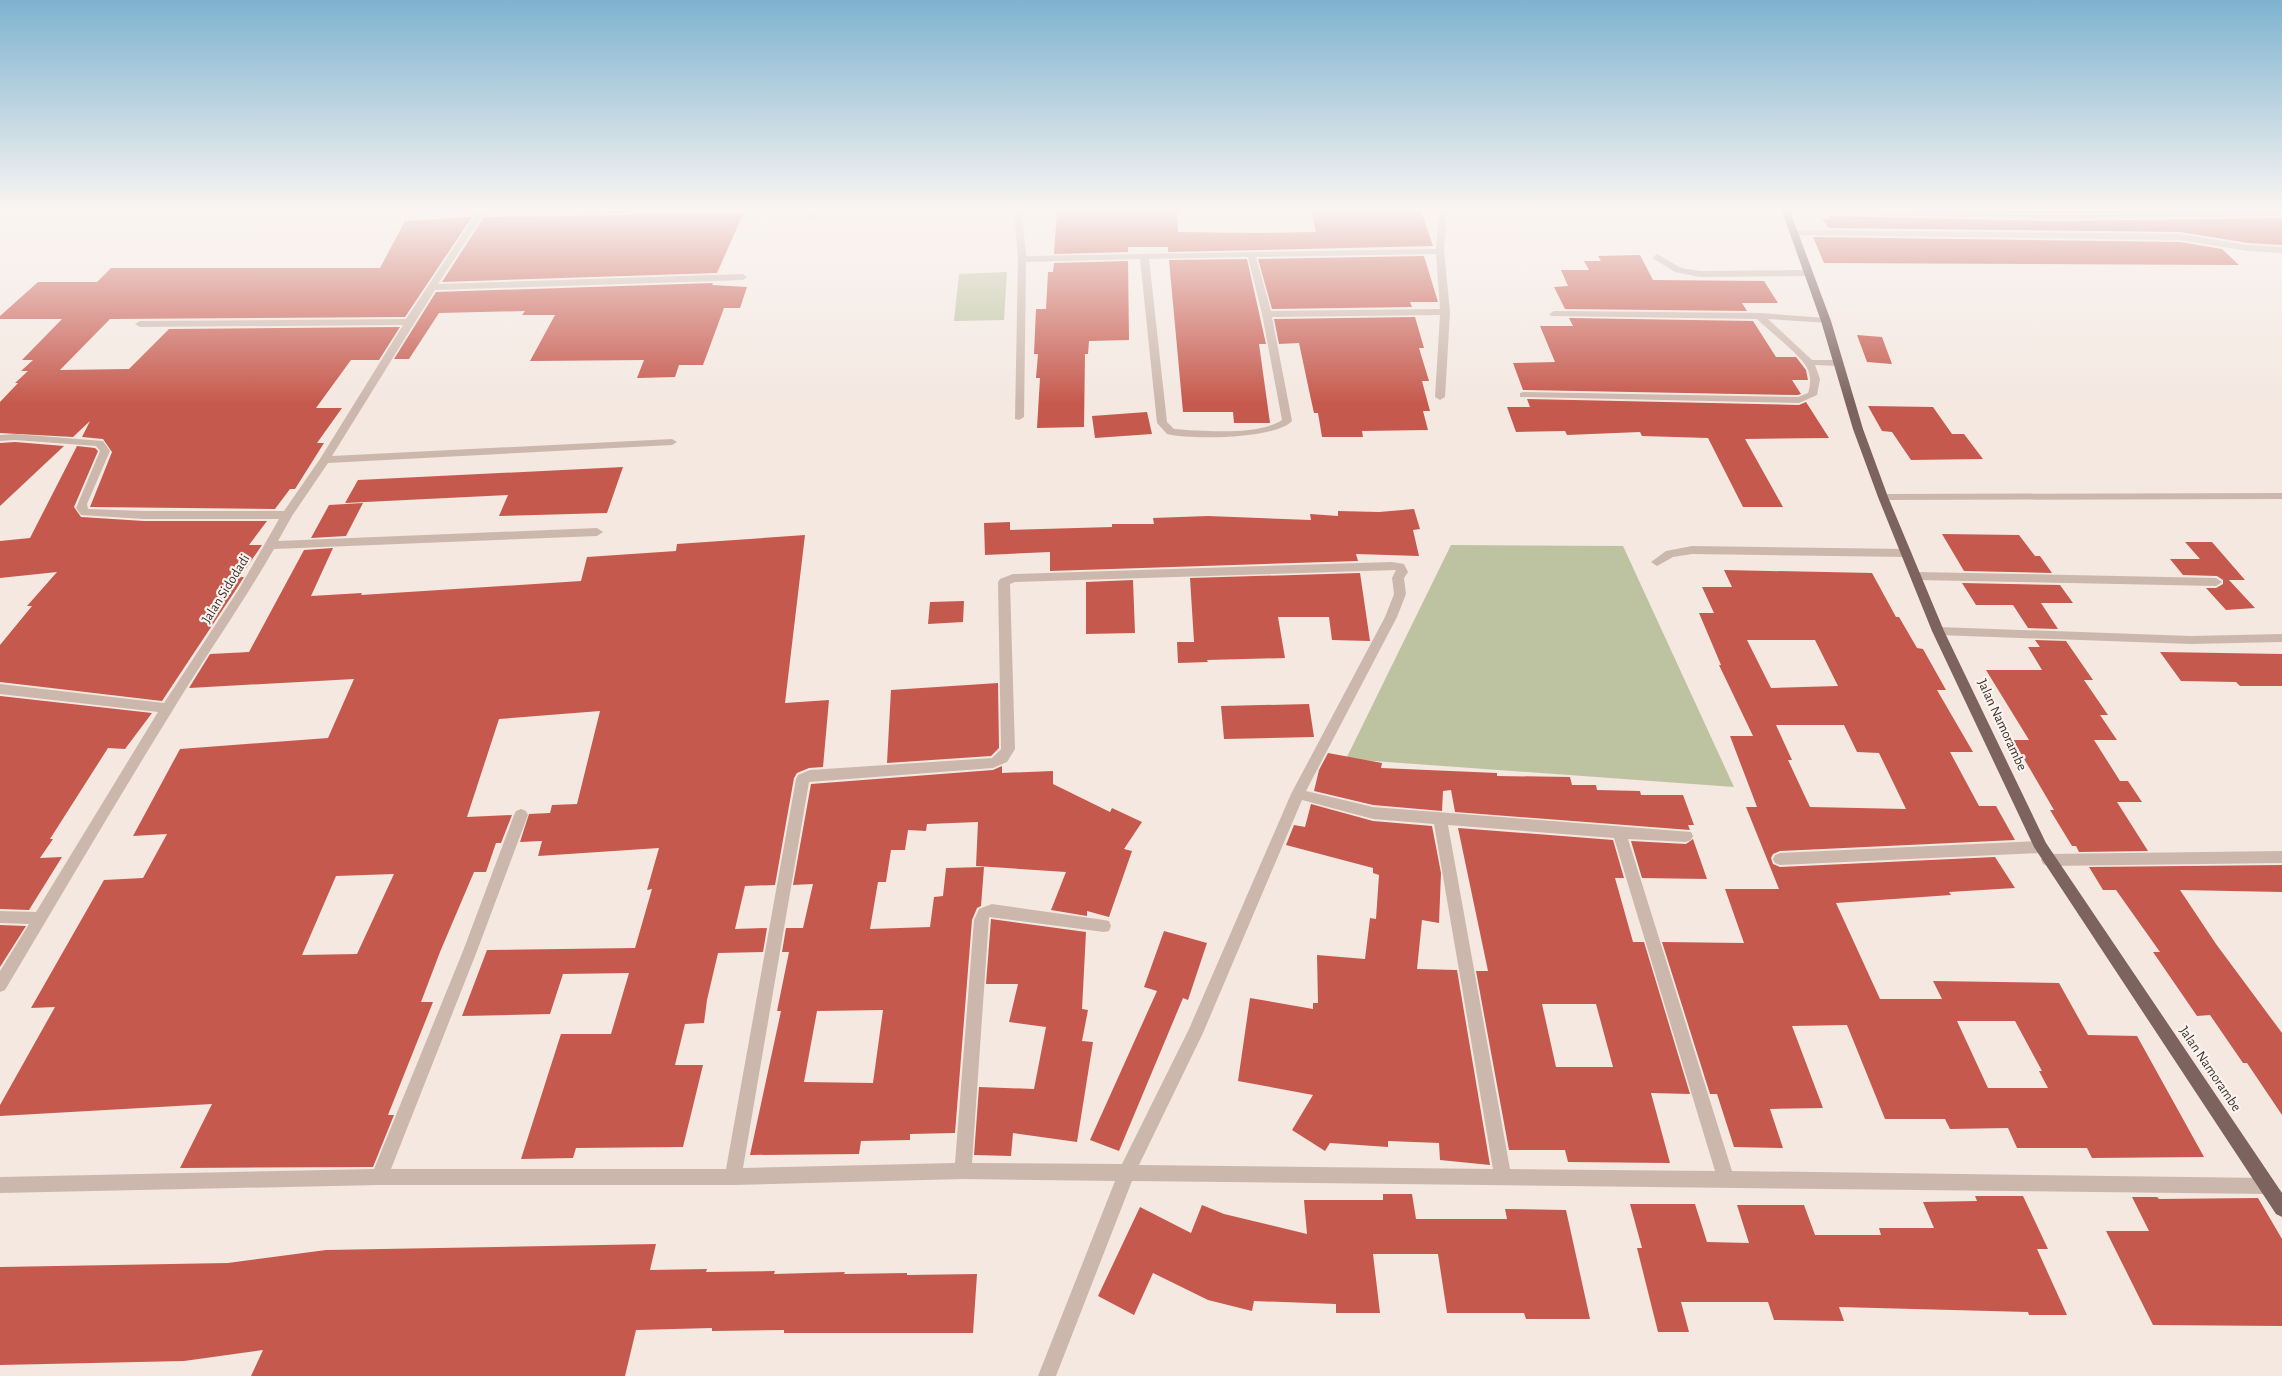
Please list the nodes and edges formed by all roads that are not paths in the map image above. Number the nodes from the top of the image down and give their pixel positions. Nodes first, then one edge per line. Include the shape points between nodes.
1 (441, 275) edge
2 (1022, 275) edge
3 (1146, 275) edge
4 (1257, 275) edge
5 (1442, 275) edge
6 (1808, 275) edge
7 (742, 276) dead end
8 (433, 287) junction
9 (1445, 312) junction
10 (1267, 314) junction
11 (1554, 314) dead end
12 (1759, 316) junction
13 (1826, 320) junction
14 (409, 322) junction
15 (140, 324) dead end
16 (1839, 363) junction
17 (1810, 364) junction
18 (1522, 395) dead end
19 (1440, 397) dead end
20 (1019, 418) dead end
21 (0, 438) edge
22 (672, 442) dead end
23 (325, 460) junction
24 (2282, 496) edge
25 (1883, 497) junction
26 (287, 515) junction
27 (597, 532) dead end
28 (270, 545) junction
29 (1906, 553) junction
30 (1657, 562) dead end
31 (1916, 576) junction
32 (2216, 582) dead end
33 (1938, 631) junction
34 (2282, 638) edge
35 (0, 688) edge
36 (168, 708) junction
37 (1298, 794) junction
38 (521, 815) dead end
39 (1440, 820) junction
40 (1619, 833) junction
41 (1686, 836) dead end
42 (2044, 854) junction
43 (2282, 857) edge
44 (1780, 859) dead end
45 (0, 917) edge
46 (42, 918) junction
47 (1104, 926) dead end
48 (0, 985) edge
49 (963, 1171) junction
50 (1127, 1172) junction
51 (734, 1176) junction
52 (379, 1177) junction
53 (1503, 1178) junction
54 (1726, 1180) junction
55 (0, 1185) edge
56 (2268, 1186) junction
57 (2282, 1208) edge
58 (1047, 1376) edge

1 - 8 street, Jalan Sidodadi
2 - 20 street
3 - 10 street via 1160,416 1164,427 1171,432 1194,434 1283,426 1287,421
4 - 10 street
5 - 9 street
6 - 13 main road, Jalan Namorambe
7 - 8 street
8 - 14 street, Jalan Sidodadi
9 - 10 street
9 - 19 street
11 - 12 street
12 - 13 street
12 - 17 street
13 - 16 main road, Jalan Namorambe
14 - 15 street
14 - 23 street, Jalan Sidodadi
16 - 17 street
16 - 25 main road, Jalan Namorambe via 1858,429
17 - 18 street via 1815,374 1814,388 1812,395 1800,400
21 - 26 street via 99,442 104,446 82,504 85,512 144,516
22 - 23 street
23 - 26 street, Jalan Sidodadi
24 - 25 street
25 - 29 main road, Jalan Namorambe
26 - 28 street, Jalan Sidodadi
27 - 28 street
28 - 36 street, Jalan Sidodadi
29 - 30 street via 1692,550 1670,554
29 - 31 main road, Jalan Namorambe
31 - 32 street
31 - 33 main road, Jalan Namorambe
33 - 34 street via 2191,640
33 - 42 main road, Jalan Namorambe
35 - 36 street
36 - 46 street, Jalan Sidodadi
37 - 39 street via 1374,812
37 - 50 street via 1195,1033
37 - 51 street via 1391,617 1400,594 1397,582 1402,572 1400,567 1007,579 1002,586 1008,749 1001,761 810,775 803,779
38 - 52 street
39 - 40 street
39 - 53 street
40 - 41 street
40 - 54 street
42 - 43 street
42 - 44 street
42 - 56 main road, Jalan Namorambe
45 - 46 street
46 - 48 street, Jalan Sidodadi
47 - 49 street via 992,910 984,913
49 - 50 street
49 - 51 street
50 - 53 street
50 - 58 street
51 - 52 street
52 - 55 street
53 - 54 street
54 - 56 street
56 - 57 main road, Jalan Namorambe

